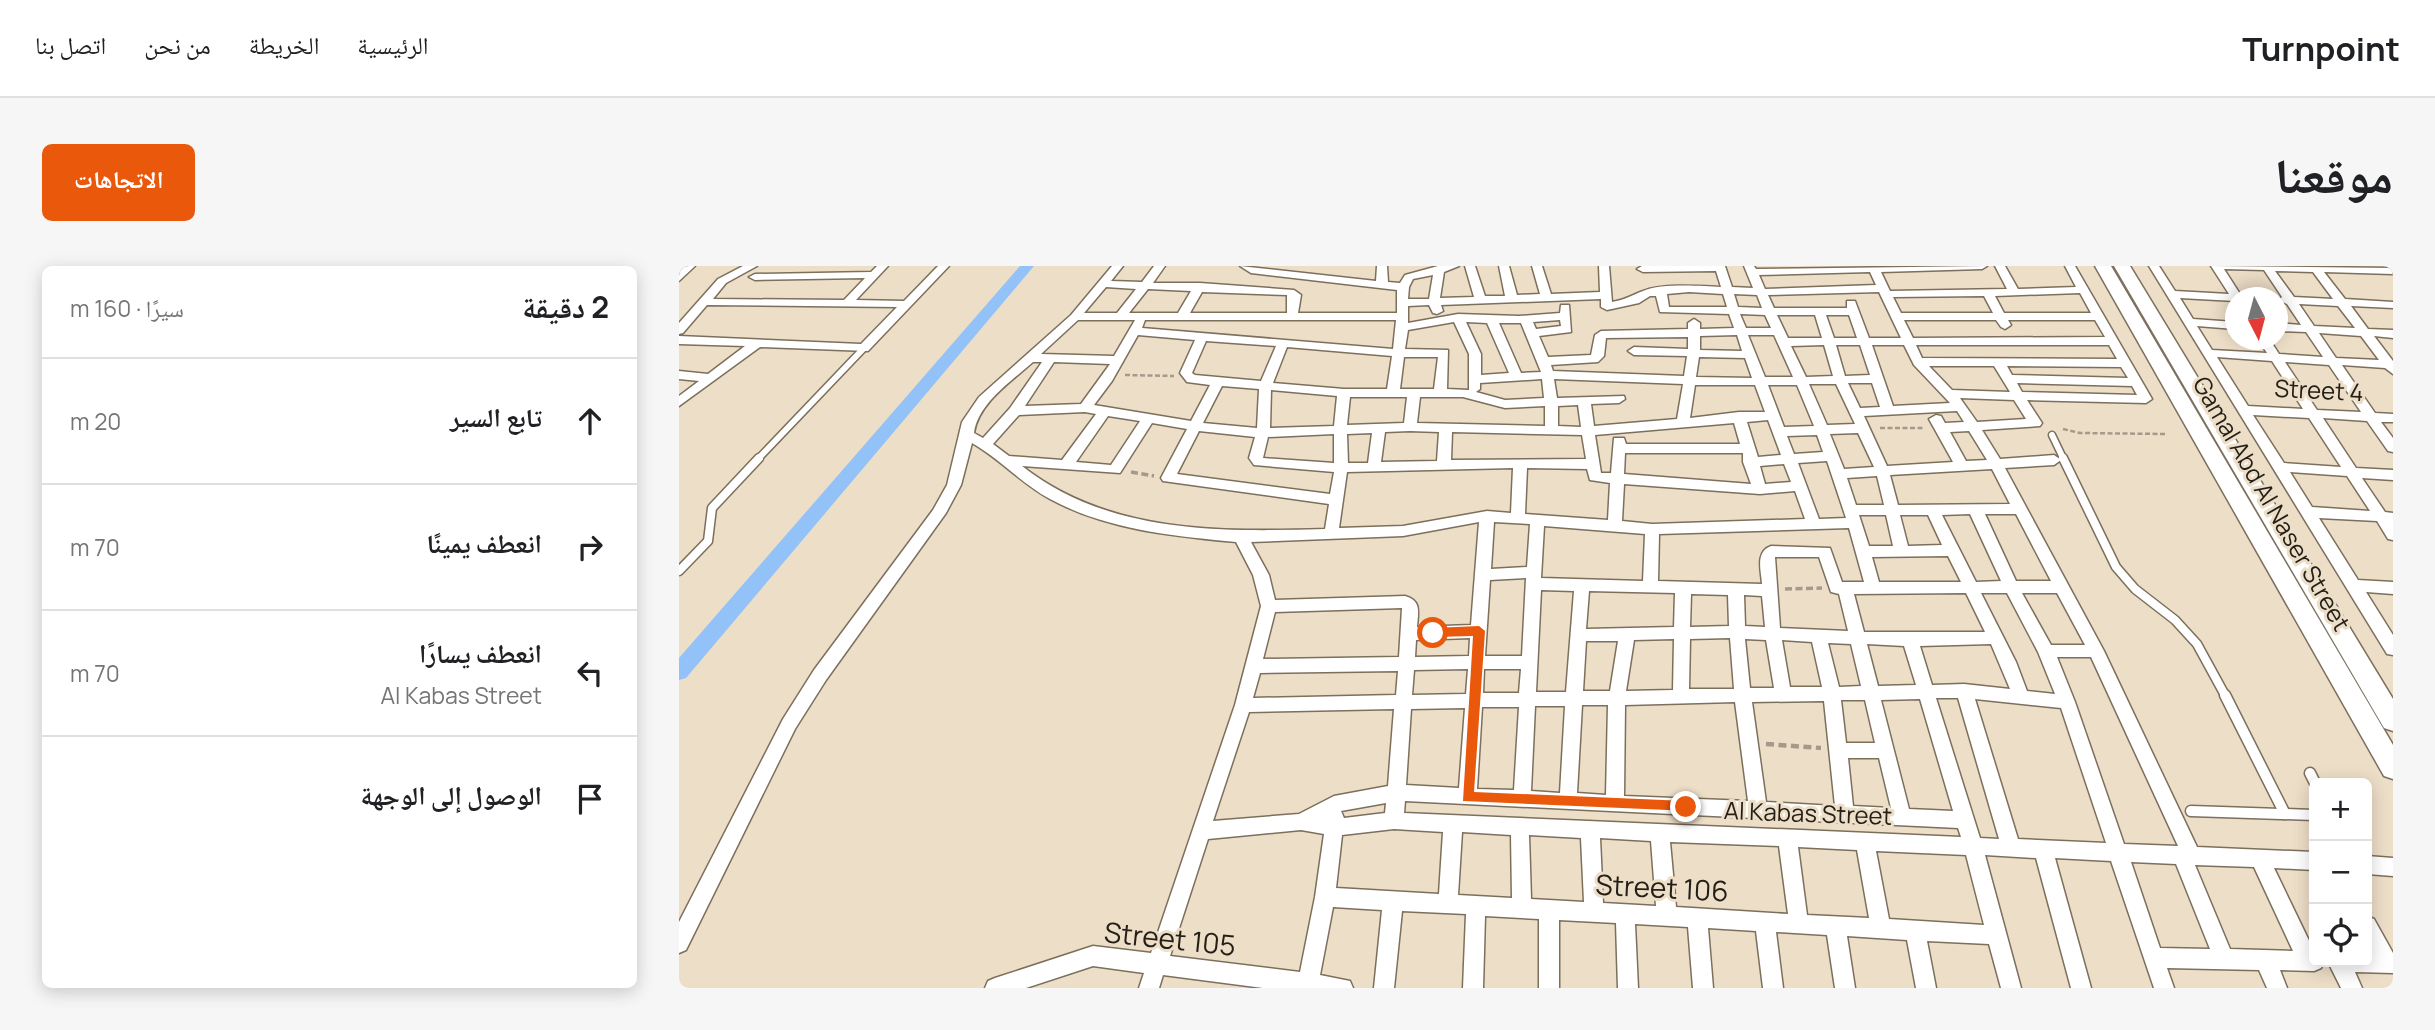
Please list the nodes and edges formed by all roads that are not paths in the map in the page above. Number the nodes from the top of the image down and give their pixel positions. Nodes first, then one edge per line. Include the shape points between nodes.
1 (690, 266) edge
2 (765, 266) edge
3 (847, 266) edge
4 (883, 266) edge
5 (943, 266) edge
6 (1118, 266) edge
7 (1160, 266) edge
8 (1245, 266) edge
9 (1321, 266) edge
10 (1355, 266) edge
11 (1382, 266) edge
12 (1454, 266) edge
13 (1470, 266) edge
14 (1504, 266) edge
15 (1537, 266) edge
16 (1604, 266) edge
17 (1982, 266) edge
18 (2000, 266) edge
19 (2070, 266) edge
20 (2103, 266) edge
21 (2122, 266) edge
22 (2154, 266) edge
23 (2216, 266) edge
24 (2224, 266) edge
25 (1643, 267) edge
26 (1702, 267) edge
27 (1873, 267) edge
28 (2267, 267) edge
29 (1721, 268) junction
30 (1750, 268) edge
31 (1835, 268) edge
32 (1439, 269) junction
33 (1688, 269) junction
34 (2316, 269) junction
35 (2390, 271) edge
36 (837, 275) junction
37 (874, 275) junction
38 (1314, 277) junction
39 (679, 278) edge
40 (1357, 281) junction
41 (746, 284) edge
42 (1104, 284) junction
43 (1382, 284) junction
44 (1145, 285) junction
45 (1200, 286) junction
46 (1403, 287) junction
47 (2230, 287) edge
48 (2277, 287) edge
49 (1689, 289) junction
50 (1845, 289) junction
51 (1241, 290) junction
52 (2083, 290) junction
53 (1267, 291) junction
54 (1661, 291) junction
55 (1884, 291) junction
56 (1729, 292) junction
57 (1763, 292) junction
58 (2014, 292) junction
59 (1647, 293) junction
60 (1988, 293) junction
61 (2171, 294) junction
62 (1607, 295) junction
63 (2225, 296) edge
64 (1546, 298) junction
65 (1564, 298) junction
66 (1480, 299) junction
67 (1512, 299) junction
68 (2288, 300) edge
69 (704, 302) junction
70 (848, 302) junction
71 (1434, 302) junction
72 (2342, 303) junction
73 (907, 304) junction
74 (2288, 304) edge
75 (2393, 305) edge
76 (1694, 312) junction
77 (1769, 312) junction
78 (1855, 312) junction
79 (1734, 313) junction
80 (1820, 313) junction
81 (1121, 316) junction
82 (1145, 316) junction
83 (1182, 316) junction
84 (1229, 316) junction
85 (1254, 316) junction
86 (1292, 316) junction
87 (1403, 316) junction
88 (1566, 316) junction
89 (1896, 316) junction
90 (2001, 316) junction
91 (685, 317) edge
92 (1075, 317) junction
93 (1458, 317) junction
94 (2098, 317) junction
95 (1491, 318) junction
96 (1439, 319) junction
97 (1525, 319) junction
98 (2189, 322) junction
99 (2225, 324) edge
100 (2288, 328) edge
101 (679, 330) edge
102 (2311, 330) junction
103 (1134, 331) junction
104 (1741, 332) junction
105 (1532, 333) junction
106 (2364, 333) junction
107 (1634, 334) junction
108 (1695, 334) junction
109 (2393, 334) edge
110 (1781, 336) junction
111 (1202, 337) junction
112 (1241, 339) junction
113 (1907, 339) junction
114 (679, 340) edge
115 (1829, 340) junction
116 (1865, 340) junction
117 (2012, 341) junction
118 (2111, 341) junction
119 (1283, 343) junction
120 (756, 344) junction
121 (864, 348) junction
122 (2271, 350) edge
123 (1633, 351) junction
124 (1693, 352) junction
125 (1398, 353) junction
126 (1459, 353) junction
127 (2208, 353) junction
128 (1752, 355) junction
129 (1032, 358) junction
130 (2276, 358) junction
131 (1050, 359) junction
132 (1117, 360) junction
133 (1547, 361) junction
134 (2332, 361) junction
135 (1918, 362) junction
136 (1998, 362) junction
137 (2124, 363) junction
138 (2391, 366) edge
139 (679, 375) edge
140 (1550, 375) junction
141 (1510, 376) junction
142 (1615, 377) junction
143 (710, 378) junction
144 (1636, 378) junction
145 (1475, 379) junction
146 (1840, 379) junction
147 (1878, 379) junction
148 (2009, 379) junction
149 (1687, 380) junction
150 (1802, 380) junction
151 (1218, 381) junction
152 (1762, 382) junction
153 (2136, 382) junction
154 (1265, 386) junction
155 (1343, 393) junction
156 (1393, 394) junction
157 (1414, 394) junction
158 (1440, 394) junction
159 (1948, 394) junction
160 (2020, 394) junction
161 (1474, 395) junction
162 (1619, 399) junction
163 (1584, 401) junction
164 (679, 402) edge
165 (1551, 403) junction
166 (1505, 404) junction
167 (1961, 407) junction
168 (1085, 408) junction
169 (1929, 408) junction
170 (1105, 410) junction
171 (1888, 410) junction
172 (2243, 410) junction
173 (1015, 411) junction
174 (1856, 412) junction
175 (2313, 414) junction
176 (1774, 415) junction
177 (1739, 416) junction
178 (1149, 417) junction
179 (2372, 417) junction
180 (2393, 418) edge
181 (1682, 421) junction
182 (1973, 425) junction
183 (1194, 426) junction
184 (1622, 427) junction
185 (1379, 428) junction
186 (1410, 428) junction
187 (1446, 428) junction
188 (1864, 428) junction
189 (1941, 428) junction
190 (1340, 430) junction
191 (1821, 430) junction
192 (1552, 431) junction
193 (1588, 431) junction
194 (1779, 432) junction
195 (1262, 433) junction
196 (967, 435) junction
197 (2052, 435) dead end
198 (986, 443) junction
199 (2393, 448) edge
200 (1619, 449) junction
201 (1748, 455) junction
202 (1830, 456) junction
203 (1789, 459) junction
204 (1007, 460) junction
205 (2054, 460) dead end
206 (1995, 462) junction
207 (1520, 463) junction
208 (1067, 464) junction
209 (1594, 464) junction
210 (1961, 464) junction
211 (1444, 465) junction
212 (1374, 467) junction
213 (2280, 467) junction
214 (1341, 468) junction
215 (1882, 469) junction
216 (2351, 472) junction
217 (1838, 474) junction
218 (2393, 475) edge
219 (1618, 479) junction
220 (1799, 486) junction
221 (1760, 489) junction
222 (1338, 500) junction
223 (1893, 509) junction
224 (1932, 509) junction
225 (1975, 509) junction
226 (2019, 509) junction
227 (2307, 512) junction
228 (1487, 516) junction
229 (2387, 516) edge
230 (1518, 517) junction
231 (1853, 517) junction
232 (1537, 520) junction
233 (1814, 524) junction
234 (1615, 527) junction
235 (1652, 528) junction
236 (1331, 535) junction
237 (2393, 535) edge
238 (1241, 537) junction
239 (1952, 550) junction
240 (1902, 551) junction
241 (1864, 552) junction
242 (679, 571) edge
243 (1483, 575) junction
244 (1536, 578) junction
245 (1582, 585) junction
246 (1650, 585) junction
247 (1683, 586) junction
248 (1971, 586) junction
249 (2353, 586) junction
250 (1873, 587) junction
251 (2061, 587) junction
252 (1736, 588) junction
253 (1841, 588) junction
254 (2393, 588) edge
255 (2011, 589) junction
256 (1769, 590) junction
257 (1269, 607) junction
258 (1479, 631) junction
259 (1735, 632) junction
260 (1773, 633) junction
261 (1410, 634) junction
262 (1680, 634) junction
263 (1578, 635) junction
264 (1627, 635) junction
265 (1819, 636) junction
266 (1996, 638) junction
267 (1860, 639) junction
268 (1910, 640) junction
269 (2393, 649) edge
270 (2046, 651) junction
271 (2096, 651) junction
272 (1530, 662) junction
273 (1477, 663) junction
274 (1407, 664) junction
275 (1254, 666) junction
276 (1964, 691) junction
277 (1924, 692) junction
278 (1832, 693) junction
279 (1872, 693) junction
280 (1741, 694) junction
281 (1783, 694) junction
282 (1681, 695) junction
283 (1574, 696) junction
284 (1616, 696) junction
285 (2021, 696) junction
286 (1528, 698) junction
287 (1474, 700) junction
288 (1404, 702) junction
289 (2067, 702) junction
290 (1243, 705) junction
291 (2393, 721) edge
292 (1837, 750) junction
293 (1884, 751) junction
294 (2393, 768) edge
295 (2310, 773) dead end
296 (2312, 778) edge
297 (1396, 793) junction
298 (1467, 797) junction
299 (1522, 799) junction
300 (1567, 802) junction
301 (1334, 804) junction
302 (1615, 804) junction
303 (1758, 811) junction
304 (2191, 811) dead end
305 (1845, 814) junction
306 (2285, 814) junction
307 (2309, 815) edge
308 (1902, 817) junction
309 (1964, 820) junction
310 (1394, 821) junction
311 (1301, 822) junction
312 (1453, 824) junction
313 (1520, 826) junction
314 (1335, 827) junction
315 (1590, 830) junction
316 (1201, 831) junction
317 (1660, 832) junction
318 (1787, 838) junction
319 (1865, 841) junction
320 (1973, 846) junction
321 (2011, 848) junction
322 (2043, 849) junction
323 (2118, 853) junction
324 (2187, 856) junction
325 (2260, 859) junction
326 (2309, 861) edge
327 (2372, 865) edge
328 (2393, 867) edge
329 (1325, 897) junction
330 (1393, 901) junction
331 (1448, 905) junction
332 (1476, 906) junction
333 (1522, 908) junction
334 (1549, 910) junction
335 (1594, 913) junction
336 (1625, 914) junction
337 (1667, 917) junction
338 (1697, 918) junction
339 (1765, 922) junction
340 (1799, 924) junction
341 (1835, 926) junction
342 (1881, 929) junction
343 (1915, 931) junction
344 (2372, 934) edge
345 (1996, 935) junction
346 (679, 943) edge
347 (2309, 957) edge
348 (2154, 958) junction
349 (2224, 959) junction
350 (2265, 960) junction
351 (2309, 961) edge
352 (1158, 963) junction
353 (2389, 963) edge
354 (2342, 967) edge
355 (1271, 983) edge
356 (1308, 984) junction
357 (995, 988) edge
358 (1149, 988) edge
359 (1343, 988) edge
360 (1384, 988) edge
361 (1473, 988) edge
362 (1549, 988) edge
363 (1628, 988) edge
364 (1703, 988) edge
365 (1773, 988) edge
366 (1845, 988) edge
367 (1926, 988) edge
368 (2011, 988) edge
369 (2081, 988) edge
370 (2164, 988) edge
371 (2277, 988) edge
372 (2352, 988) edge

1 - 39 street
2 - 41 street
3 - 36 street
4 - 37 street
5 - 73 street
6 - 42 street
7 - 44 street
8 - 38 street
9 - 38 street
10 - 40 street
11 - 43 street
12 - 32 street
13 - 66 street
14 - 67 street
15 - 64 street
16 - 62 street
17 - 27 street
18 - 58 street
19 - 52 street
20 - 294 main road, Gamal Abd Al Naser Street
21 - 291 main road, Gamal Abd Al Naser Street
22 - 61 street
23 - 47 street
24 - 28 street
25 - 33 street
25 - 59 street
26 - 29 street
26 - 33 street
27 - 31 street
27 - 55 street
28 - 34 street
28 - 48 street
29 - 30 street
29 - 56 street
30 - 31 street
30 - 57 street
31 - 50 street
32 - 46 street via 1409,277
32 - 71 street
33 - 49 street
34 - 35 street
34 - 72 street
36 - 37 street
36 - 41 street
37 - 70 street
38 - 40 street
40 - 43 street
41 - 69 street
41 - 69 street via 722,281
41 - 70 street
42 - 44 street
42 - 92 street
43 - 46 street
44 - 45 street
44 - 81 street
45 - 51 street
45 - 83 street
46 - 87 street
49 - 54 street
49 - 56 street
49 - 76 street
50 - 55 street
50 - 57 street
50 - 78 street
51 - 53 street
51 - 84 street
52 - 58 street
52 - 94 street
53 - 85 street
53 - 86 street via 1293,293
54 - 59 street
54 - 76 street via 1664,310
55 - 60 street
55 - 89 street
56 - 57 street
56 - 79 street
57 - 77 street
58 - 60 street
59 - 62 street via 1635,301 1607,307
60 - 90 street
61 - 63 street
61 - 98 street
62 - 65 street
64 - 65 street
64 - 67 street
65 - 88 street
66 - 67 street
66 - 71 street
68 - 72 street
69 - 91 street
70 - 73 street
71 - 87 street
71 - 96 street
72 - 75 street
72 - 106 street
73 - 121 street
74 - 102 street
76 - 79 street
76 - 108 street
77 - 79 street
77 - 80 street
77 - 110 street
78 - 80 street
78 - 116 street
79 - 104 street
80 - 115 street
81 - 82 street
81 - 92 street
82 - 83 street
82 - 103 street
83 - 84 street
84 - 85 street
85 - 86 street
85 - 112 street
86 - 87 street
87 - 96 street
87 - 125 street
88 - 97 street
88 - 105 street via 1567,329
89 - 90 street
89 - 113 street
90 - 94 street
90 - 117 street
91 - 101 street
92 - 129 street
93 - 95 street
93 - 96 street
93 - 126 street
94 - 118 street
95 - 97 street
95 - 141 street
97 - 105 street
98 - 99 street
98 - 127 street
100 - 102 street
102 - 106 street
102 - 134 street
103 - 111 street
103 - 132 street
104 - 108 street
104 - 110 street
104 - 128 street
105 - 133 street
106 - 109 street
106 - 138 street
107 - 108 street
107 - 123 street
107 - 133 street via 1601,335 1594,359
108 - 124 street
110 - 115 street
110 - 150 street
111 - 112 street
111 - 151 street via 1187,377
112 - 119 street
113 - 116 street
113 - 117 street
113 - 135 street
114 - 120 street
115 - 116 street
115 - 146 street
116 - 147 street
117 - 118 street
118 - 137 street
119 - 125 street
119 - 154 street
120 - 121 street
120 - 143 street
121 - 242 lane via 721,497 712,509 708,541
122 - 130 street
123 - 124 street
123 - 144 street
124 - 128 street
124 - 149 street
125 - 126 street
125 - 156 street
126 - 145 street
126 - 158 street
127 - 130 street
127 - 172 street
128 - 152 street
129 - 131 street
129 - 196 street via 984,400 969,422
130 - 134 street
130 - 175 street
131 - 132 street
131 - 173 street
132 - 168 street
133 - 140 street
134 - 138 street
134 - 179 street
135 - 136 street
135 - 159 street
136 - 137 street
136 - 148 street
137 - 153 street
139 - 143 street
140 - 141 street
140 - 142 street
140 - 165 street
141 - 145 street
141 - 166 street
142 - 144 street
142 - 162 street
143 - 164 street
144 - 149 street
145 - 161 street
146 - 147 street
146 - 150 street
146 - 174 street
147 - 171 street
148 - 153 street
148 - 160 street
149 - 152 street
149 - 181 street
150 - 152 street
150 - 191 street
151 - 154 street
151 - 183 street
152 - 176 street
153 - 160 street via 2146,398
154 - 155 street
154 - 195 street
155 - 156 street
155 - 190 street
156 - 157 street
157 - 158 street
157 - 186 street
158 - 161 street
159 - 160 street
159 - 167 street
160 - 182 street via 2035,423
161 - 166 street
162 - 163 street
162 - 184 street
163 - 165 street
163 - 193 street
165 - 166 street
165 - 192 street
167 - 169 street
167 - 182 street
168 - 170 street
168 - 173 street
169 - 171 street
169 - 189 street
170 - 178 street
170 - 208 street
171 - 174 street
172 - 175 street, Street 4
172 - 213 street
173 - 198 street
174 - 188 street
175 - 179 street, Street 4
175 - 216 street
176 - 177 street
176 - 194 street
177 - 181 street
177 - 201 street
178 - 183 street
178 - 208 street via 1115,470
179 - 180 street, Street 4
179 - 199 street
181 - 184 street
182 - 189 street
182 - 206 street
183 - 195 street
183 - 222 street via 1168,478
184 - 193 street
184 - 200 street
185 - 186 street
185 - 190 street
185 - 212 street
186 - 187 street
187 - 192 street
187 - 211 street
188 - 191 street
188 - 215 street
189 - 210 street
190 - 195 street
190 - 214 street
191 - 194 street
191 - 202 street
192 - 193 street
193 - 209 street
194 - 203 street
195 - 214 street via 1259,462
196 - 198 street
196 - 346 street via 954,485 939,513 820,674 789,724
197 - 306 lane via 2116,567 2197,644
198 - 204 street
200 - 201 street
200 - 219 street
201 - 203 street
201 - 221 street
202 - 203 street
202 - 217 street
203 - 220 street
204 - 208 street
204 - 238 street via 1056,496 1099,514 1160,528
205 - 206 street
206 - 210 street
206 - 226 street
207 - 209 street
207 - 211 street
207 - 230 street
209 - 219 street via 1595,477
210 - 215 street
211 - 212 street
212 - 214 street
213 - 216 street
213 - 227 street
214 - 222 street
215 - 217 street
215 - 223 street
216 - 218 street
216 - 229 street
217 - 231 street
219 - 221 street
219 - 234 street
220 - 221 street
220 - 233 street
222 - 236 street
223 - 224 street
223 - 231 street
223 - 240 street
224 - 225 street
224 - 239 street
225 - 226 street
225 - 255 street
226 - 251 street
227 - 229 street
227 - 249 street
228 - 230 street
228 - 236 street via 1403,531
228 - 243 street
229 - 237 street
230 - 232 street
231 - 233 street
231 - 241 street
232 - 234 street
232 - 244 street
233 - 235 street
234 - 235 street
235 - 246 street
236 - 238 street
238 - 257 street via 1261,575
239 - 240 street
239 - 248 street
240 - 241 street
241 - 250 street
243 - 244 street
243 - 258 street
244 - 245 street
244 - 272 street
245 - 246 street
245 - 263 street
246 - 247 street
247 - 252 street
247 - 262 street
248 - 250 street
248 - 255 street
248 - 266 street
249 - 254 street
249 - 269 street
250 - 253 street
251 - 255 street
251 - 271 street
252 - 256 street
252 - 259 street
253 - 256 street via 1825,552 1771,551 1767,554
253 - 267 street
255 - 270 street
256 - 260 street
257 - 261 street via 1405,602 1412,608
257 - 275 street
258 - 261 street
258 - 273 street
259 - 260 street
259 - 262 street
259 - 280 street
260 - 265 street
260 - 281 street
261 - 274 street
262 - 264 street
262 - 282 street
263 - 264 street
263 - 283 street
264 - 284 street
265 - 267 street
265 - 278 street
266 - 268 street
266 - 285 street
267 - 268 street
267 - 279 street
268 - 277 street
270 - 271 street
270 - 289 street
271 - 324 street
272 - 273 street
272 - 286 street
273 - 274 street
273 - 287 street
274 - 275 street
274 - 288 street
275 - 290 street
276 - 277 street
276 - 285 street
276 - 321 street
277 - 279 street
277 - 309 street
278 - 279 street
278 - 281 street
278 - 292 street
279 - 293 street
280 - 281 street
280 - 282 street
280 - 303 street
282 - 284 street
283 - 284 street
283 - 286 street
283 - 300 street
284 - 302 street
285 - 289 street
286 - 287 street
286 - 299 street
287 - 288 street
287 - 298 street
288 - 290 street
288 - 297 street
289 - 323 street
290 - 316 street
292 - 293 street
292 - 305 street
293 - 308 street
295 - 296 lane
297 - 298 street, Al Kabas Street
297 - 301 street, Al Kabas Street
297 - 310 street
298 - 299 street, Al Kabas Street
299 - 300 street, Al Kabas Street
300 - 302 street, Al Kabas Street
301 - 311 street, Al Kabas Street
301 - 314 street
302 - 303 street, Al Kabas Street
303 - 305 street, Al Kabas Street
304 - 306 lane
305 - 308 street, Al Kabas Street
306 - 307 lane
308 - 309 street, Al Kabas Street
309 - 320 street
310 - 312 street, Al Kabas Street
310 - 314 street, Al Kabas Street
311 - 314 street, Al Kabas Street
311 - 316 street, Al Kabas Street
312 - 313 street, Al Kabas Street
312 - 331 street
313 - 315 street, Al Kabas Street
313 - 333 street
314 - 329 street
315 - 317 street, Al Kabas Street
315 - 335 street
316 - 352 street
317 - 318 street, Al Kabas Street
317 - 337 street
318 - 319 street, Al Kabas Street
318 - 340 street
319 - 320 street, Al Kabas Street
319 - 342 street
320 - 321 street, Al Kabas Street
320 - 345 street
321 - 322 street, Al Kabas Street
322 - 323 street, Al Kabas Street
322 - 369 street
323 - 324 street, Al Kabas Street
323 - 348 street
324 - 325 street, Al Kabas Street
324 - 349 street
325 - 326 street, Al Kabas Street
325 - 347 street
327 - 328 street
329 - 330 street, Street 106
329 - 356 street
330 - 331 street, Street 106
330 - 360 street
331 - 332 street, Street 106
332 - 333 street, Street 106
332 - 361 street
333 - 334 street, Street 106
334 - 335 street, Street 106
334 - 362 street
335 - 336 street, Street 106
336 - 337 street, Street 106
336 - 363 street
337 - 338 street, Street 106
338 - 339 street, Street 106
338 - 364 street
339 - 340 street, Street 106
339 - 365 street
340 - 341 street, Street 106
341 - 342 street, Street 106
341 - 366 street
342 - 343 street, Street 106
343 - 345 street, Street 106
343 - 367 street
344 - 353 street
345 - 368 street
348 - 349 street
348 - 370 street
349 - 350 street
350 - 351 street
350 - 371 street
352 - 355 street, Street 105
352 - 357 street, Street 105 via 1093,956
352 - 358 street
354 - 372 street
355 - 356 street, Street 105
356 - 359 street, Street 105

